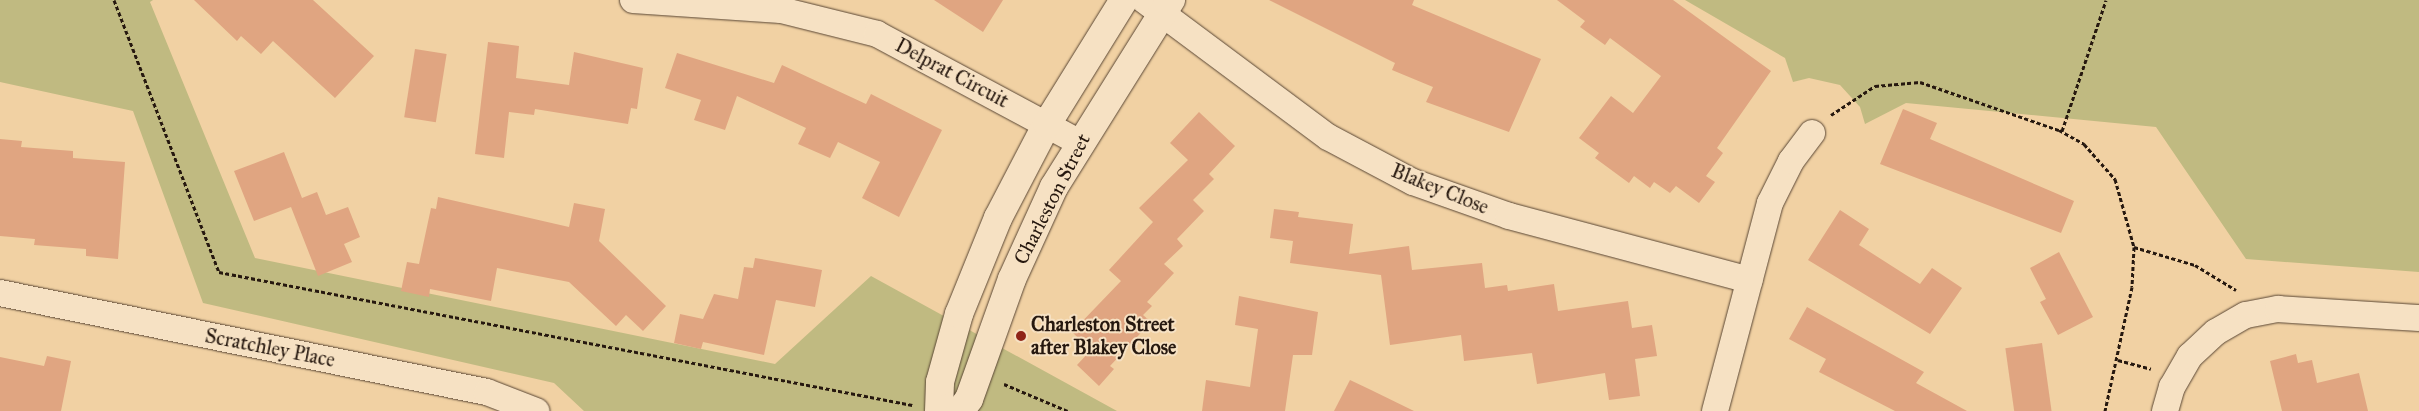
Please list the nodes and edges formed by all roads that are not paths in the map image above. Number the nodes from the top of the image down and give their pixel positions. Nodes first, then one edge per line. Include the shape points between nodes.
1 (633, 0) edge
2 (1124, 0) edge
3 (1159, 4) edge
4 (824, 9) edge
5 (1046, 124) junction
6 (1812, 133) road end
7 (1078, 142) junction
8 (1750, 280) junction
9 (0, 293) edge
10 (2419, 318) edge
11 (928, 408) edge
12 (536, 411) edge
13 (960, 411) edge
14 (1715, 411) edge
15 (2165, 411) edge

1 - 4 street, Delprat Circuit
2 - 5 street, Charleston Street
3 - 7 street, Charleston Street
3 - 8 street, Blakey Close via 1328,136 1413,182 1508,216
4 - 5 street, Delprat Circuit
5 - 7 street, Delprat Circuit
5 - 11 street, Charleston Street via 998,218 959,314 940,382
6 - 8 street via 1791,161 1770,203
7 - 13 street, Charleston Street via 1012,279 969,399
8 - 14 street
9 - 12 street, Scratchley Place via 487,392
10 - 15 street via 2262,311 2216,332 2190,356 2176,380

